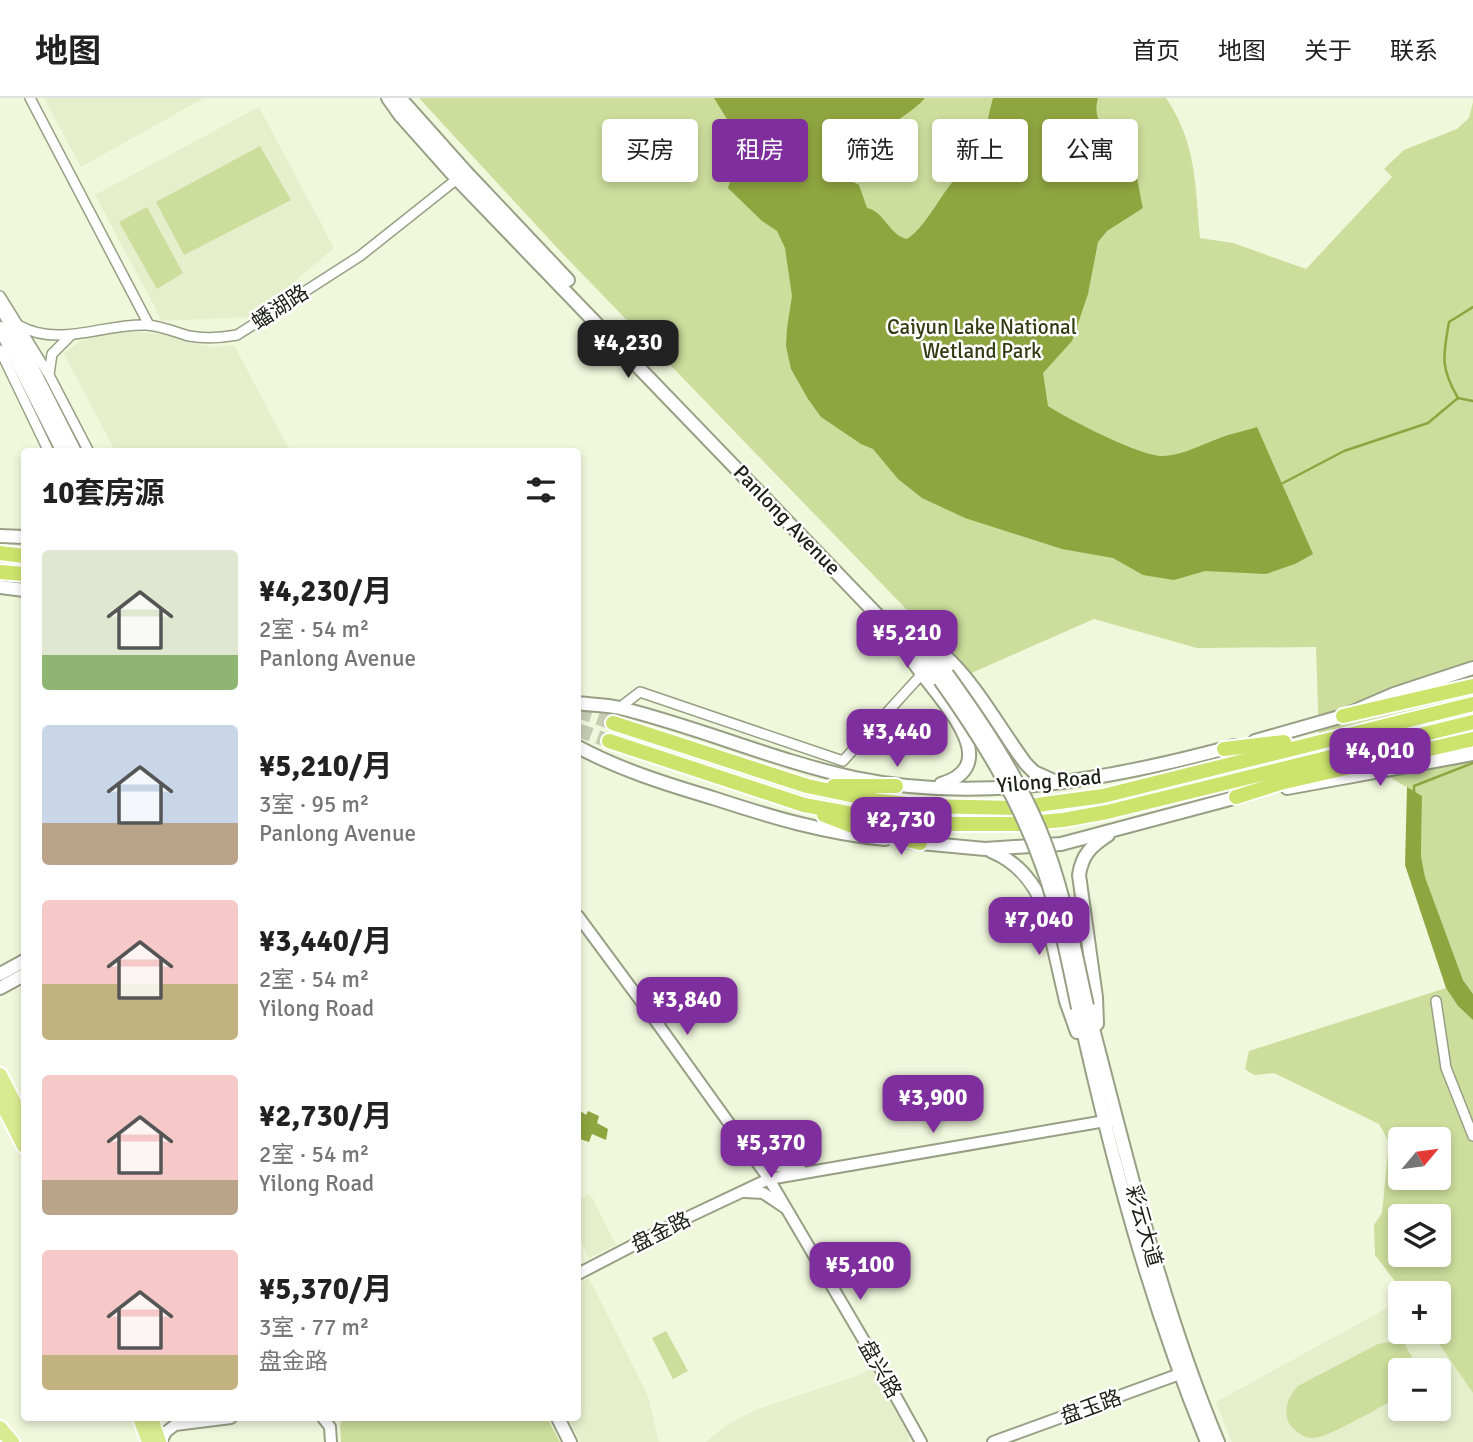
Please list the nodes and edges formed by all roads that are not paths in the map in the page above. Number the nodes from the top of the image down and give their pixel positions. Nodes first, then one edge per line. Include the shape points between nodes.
1 (30, 98) edge
2 (388, 98) edge
3 (400, 98) edge
4 (457, 179) junction
5 (1, 303) edge
6 (149, 325) junction
7 (20, 326) junction
8 (0, 328) edge
9 (71, 335) junction
10 (0, 350) edge
11 (4, 368) edge
12 (49, 375) junction
13 (47, 448) edge
14 (61, 448) edge
15 (73, 448) edge
16 (87, 448) edge
17 (0, 536) edge
18 (21, 537) edge
19 (0, 553) edge
20 (21, 556) edge
21 (0, 572) edge
22 (21, 574) edge
23 (0, 587) edge
24 (21, 590) edge
25 (900, 632) junction
26 (1473, 668) edge
27 (922, 675) junction
28 (1473, 686) edge
29 (1473, 696) edge
30 (581, 703) edge
31 (1473, 704) edge
32 (619, 708) junction
33 (1343, 716) junction
34 (613, 723) tunnel mouth
35 (1473, 723) edge
36 (1473, 739) edge
37 (609, 741) tunnel mouth
38 (581, 748) edge
39 (1224, 749) junction
40 (1271, 750) junction
41 (1473, 754) edge
42 (1347, 768) junction
43 (1279, 781) junction
44 (1062, 783) junction
45 (807, 786) junction
46 (896, 786) junction
47 (926, 789) junction
48 (1236, 797) joint
49 (804, 805) junction
50 (1124, 825) junction
51 (920, 843) junction
52 (985, 849) junction
53 (581, 920) edge
54 (21, 963) edge
55 (0, 974) edge
56 (21, 977) edge
57 (0, 988) edge
58 (1436, 1001) dead end
59 (1082, 1007) junction
60 (1098, 1049) junction
61 (1090, 1061) junction
62 (0, 1075) edge
63 (0, 1099) edge
64 (21, 1116) edge
65 (1109, 1120) junction
66 (1473, 1136) edge
67 (21, 1140) edge
68 (752, 1157) junction
69 (810, 1171) junction
70 (769, 1179) junction
71 (742, 1192) junction
72 (786, 1208) junction
73 (581, 1272) edge
74 (1184, 1373) junction
75 (141, 1421) edge
76 (152, 1421) edge
77 (207, 1421) edge
78 (329, 1421) edge
79 (559, 1421) edge
80 (0, 1428) edge
81 (917, 1439) edge
82 (12, 1442) edge
83 (149, 1442) edge
84 (160, 1442) edge
85 (331, 1442) edge
86 (569, 1442) edge
87 (993, 1442) edge
88 (1207, 1442) edge
89 (1218, 1442) edge

1 - 6 street
2 - 4 main road, Panlong Avenue
3 - 25 main road, Panlong Avenue
4 - 6 street, 蟠湖路 via 360,256 237,335 213,339
4 - 25 main road, Panlong Avenue
5 - 7 street
5 - 15 main road
6 - 9 street, 蟠湖路
7 - 9 street, 蟠湖路 via 36,333
7 - 12 street
8 - 14 main road
9 - 12 street via 52,354
10 - 11 street
11 - 13 street
12 - 16 street
17 - 18 main road
19 - 20 highway
21 - 22 highway
23 - 24 main road
25 - 27 main road
25 - 44 main road via 934,647 952,663 1026,764
25 - 59 main road, Panlong Avenue, bridge via 984,724 1040,831 1071,933
26 - 33 main road, Yilong Road
27 - 32 street via 843,761 640,692
27 - 47 main road via 970,746 969,764 957,778
28 - 33 highway
29 - 40 highway
30 - 32 main road, Yilong Road
31 - 40 highway, Yilong Road
32 - 46 main road, Yilong Road via 822,770
33 - 39 main road, Yilong Road
34 - 45 highway, Yilong Road
35 - 42 highway
35 - 43 highway, Yilong Road
36 - 42 highway
37 - 49 highway, Yilong Road
38 - 51 main road via 637,774 783,820 840,834
39 - 40 highway
39 - 44 main road, Yilong Road
40 - 45 highway, Yilong Road via 1102,796 1015,808 926,806
41 - 43 main road, Yilong Road
42 - 43 highway
43 - 48 highway
43 - 49 highway, Yilong Road via 1019,824 925,824
44 - 47 main road, Yilong Road
45 - 46 highway
46 - 47 main road, Yilong Road
48 - 50 main road
49 - 51 highway via 839,821
50 - 52 main road via 1061,844
50 - 60 main road via 1091,847 1079,875 1096,997
51 - 52 main road
52 - 61 main road via 1011,862 1040,896 1066,1001
53 - 68 street, 盘兴路
54 - 55 main road
56 - 57 main road
58 - 66 street via 1446,1068
59 - 60 main road, 彩云大道
59 - 61 main road, 彩云大道
60 - 65 main road, 彩云大道
61 - 65 main road, 彩云大道
62 - 64 main road
63 - 67 main road
65 - 69 street, 盘金路
65 - 74 main road, 彩云大道 via 1136,1242
68 - 69 street
68 - 70 street, 盘兴路
69 - 70 street, 盘金路
70 - 71 street, 盘金路
70 - 72 street, 盘兴路
71 - 72 street via 763,1193
71 - 73 street, 盘金路
72 - 81 street, 盘兴路
74 - 87 street, 盘玉路
74 - 88 main road, 彩云大道
74 - 89 main road, 彩云大道
75 - 83 main road
76 - 84 main road
77 - 84 street via 175,1425
78 - 85 street
79 - 86 main road
80 - 82 main road

